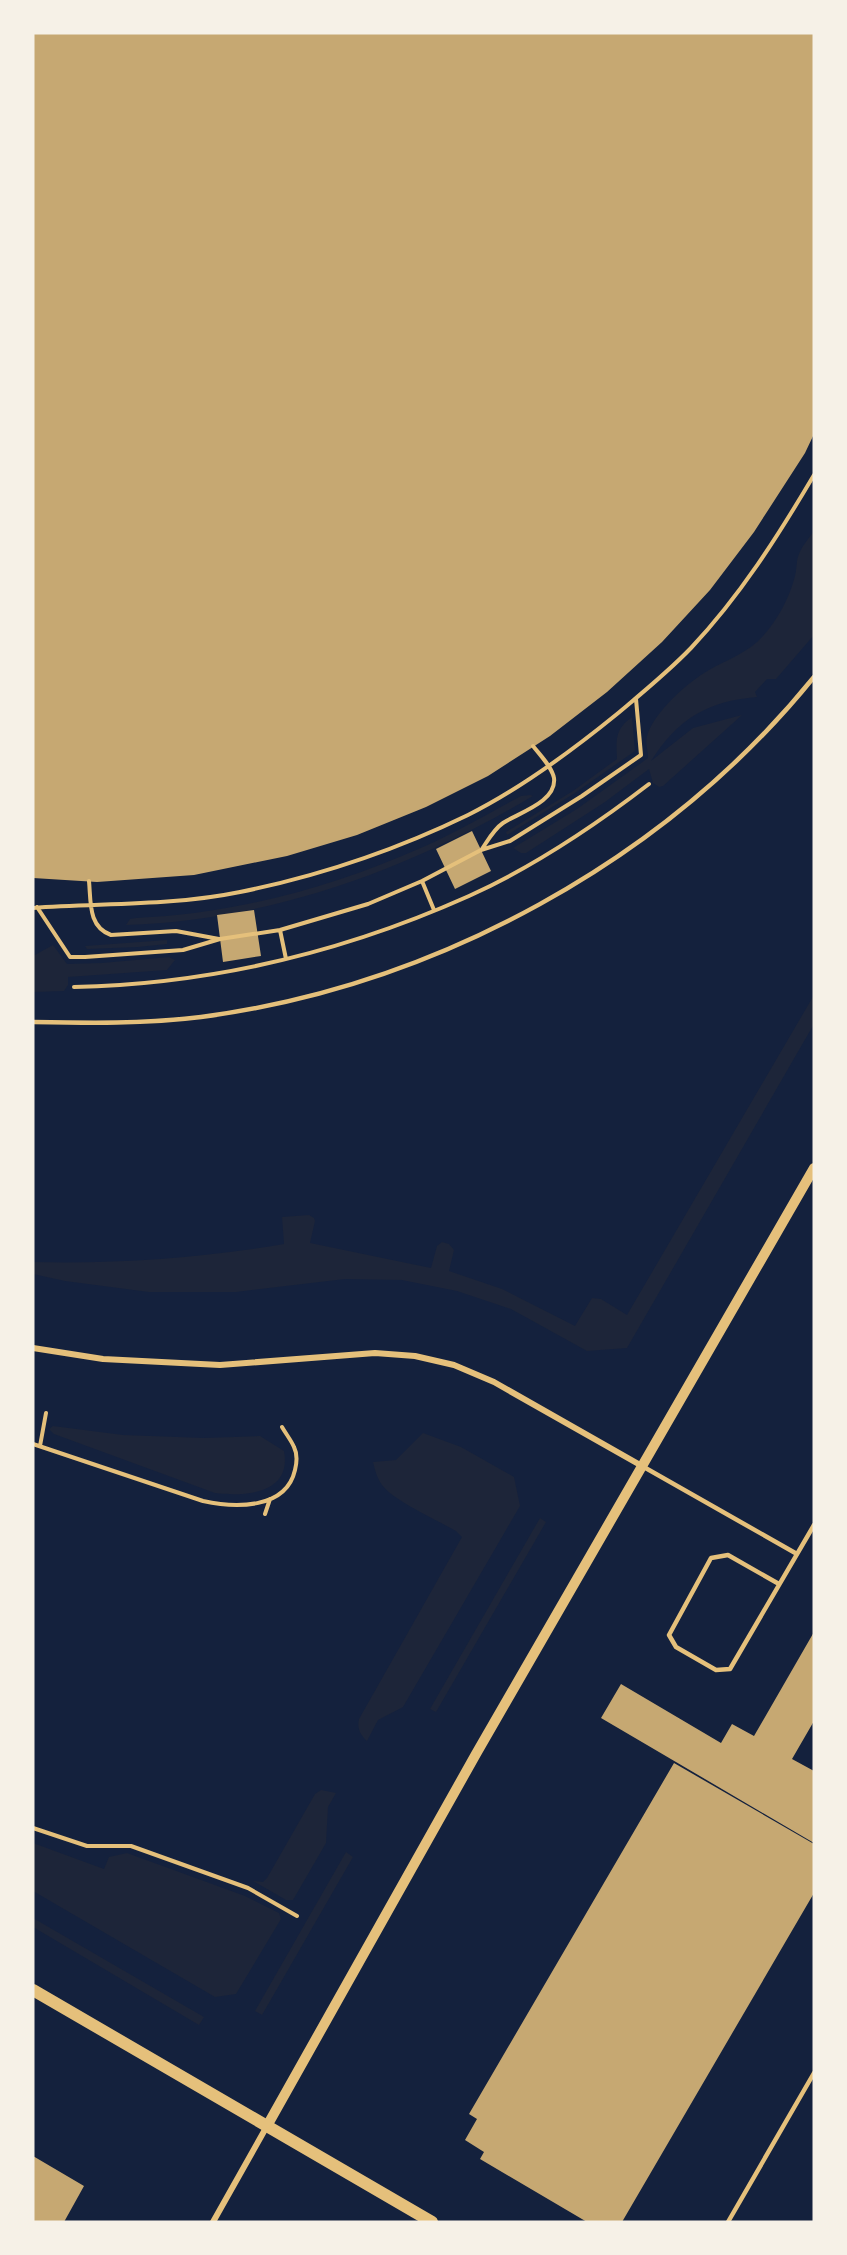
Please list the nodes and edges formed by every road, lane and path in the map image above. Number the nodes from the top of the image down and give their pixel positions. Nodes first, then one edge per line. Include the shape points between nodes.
1 (814, 475) edge
2 (814, 677) edge
3 (635, 699) junction
4 (533, 746) dead end
5 (547, 765) junction
6 (649, 784) dead end
7 (481, 850) junction
8 (89, 881) dead end
9 (422, 881) junction
10 (91, 906) junction
11 (35, 908) edge
12 (434, 910) junction
13 (280, 930) junction
14 (220, 939) junction
15 (286, 959) junction
16 (74, 987) dead end
17 (33, 1022) edge
18 (814, 1168) edge
19 (33, 1348) edge
20 (46, 1413) dead end
21 (282, 1427) dead end
22 (33, 1444) edge
23 (40, 1446) junction
24 (642, 1466) junction
25 (270, 1499) junction
26 (265, 1514) dead end
27 (814, 1525) edge
28 (797, 1554) junction
29 (779, 1584) junction
30 (33, 1828) edge
31 (145, 1842) dead end
32 (142, 1850) junction
33 (297, 1916) dead end
34 (33, 1990) edge
35 (814, 2073) edge
36 (267, 2126) junction
37 (213, 2222) edge
38 (432, 2222) edge
39 (728, 2222) edge

1 - 3 path via 733,598 691,648
2 - 17 lane via 745,752 671,816 595,871 520,915 466,940 361,980 201,1017
3 - 5 path
3 - 7 path via 641,755 510,841
4 - 5 path
5 - 7 path via 554,780 549,794 502,824
5 - 10 path via 470,814 364,859 240,892 169,903
6 - 12 path via 537,860
7 - 9 path
8 - 10 path
9 - 12 path
9 - 13 path via 358,907
10 - 11 path
10 - 14 path via 94,923 111,935 176,931
11 - 14 path via 70,957 183,950
12 - 15 path
13 - 14 path
13 - 15 path
15 - 16 path via 166,981
18 - 24 street
19 - 24 street via 103,1359 219,1365 375,1353 415,1356 454,1365 494,1382
20 - 23 path
21 - 25 path via 298,1461 288,1486
22 - 23 path
23 - 25 path via 203,1501 225,1506
24 - 28 lane
24 - 36 street
25 - 26 path
27 - 28 lane
28 - 29 lane
29 - 29 lane via 730,1669 716,1670 676,1647 669,1635 711,1558 728,1555
30 - 32 path via 87,1846 131,1846
31 - 32 path
32 - 33 path via 248,1888
34 - 36 main road
35 - 39 lane
36 - 37 street
36 - 38 main road

